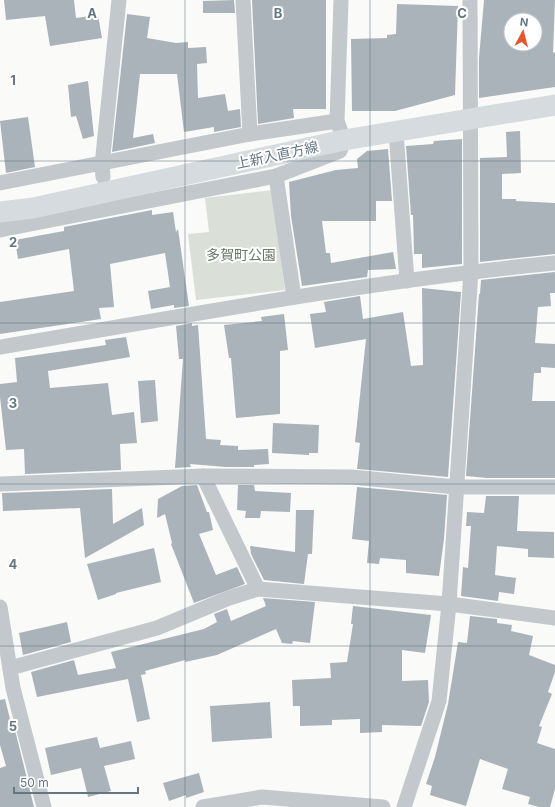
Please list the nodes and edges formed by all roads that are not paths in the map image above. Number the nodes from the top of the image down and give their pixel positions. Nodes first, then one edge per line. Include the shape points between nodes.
1 (119, 0) edge
2 (243, 0) edge
3 (341, 0) edge
4 (470, 0) edge
5 (555, 105) edge
6 (472, 120) junction
7 (337, 121) junction
8 (396, 132) junction
9 (250, 134) junction
10 (344, 140) junction
11 (102, 171) junction
12 (276, 176) junction
13 (0, 183) edge
14 (0, 212) edge
15 (0, 230) edge
16 (555, 263) edge
17 (471, 271) junction
18 (407, 281) junction
19 (294, 297) junction
20 (0, 347) edge
21 (203, 476) junction
22 (0, 484) edge
23 (456, 487) junction
24 (555, 487) edge
25 (258, 589) junction
26 (449, 604) junction
27 (0, 607) edge
28 (555, 618) edge
29 (10, 668) junction
30 (44, 807) edge
31 (203, 807) edge
32 (383, 807) edge
33 (404, 807) edge

1 - 11 street
2 - 9 street
3 - 7 street
4 - 6 street
5 - 6 main road, 上新入直方線
6 - 8 main road, 上新入直方線
6 - 17 street
7 - 9 street
7 - 10 street
8 - 10 main road, 上新入直方線
8 - 18 street
9 - 11 street
10 - 12 street via 340,151
10 - 14 main road, 上新入直方線 via 33,208
11 - 13 street
12 - 15 street
12 - 19 street
16 - 17 street
17 - 18 street
17 - 23 street
18 - 19 street
19 - 20 street
21 - 22 street
21 - 23 street via 351,477
21 - 25 street
23 - 24 street
23 - 26 street
25 - 26 street
25 - 29 street via 229,598 157,628
26 - 28 street
26 - 33 street via 439,701
27 - 29 street
29 - 30 street
31 - 32 street via 262,797

